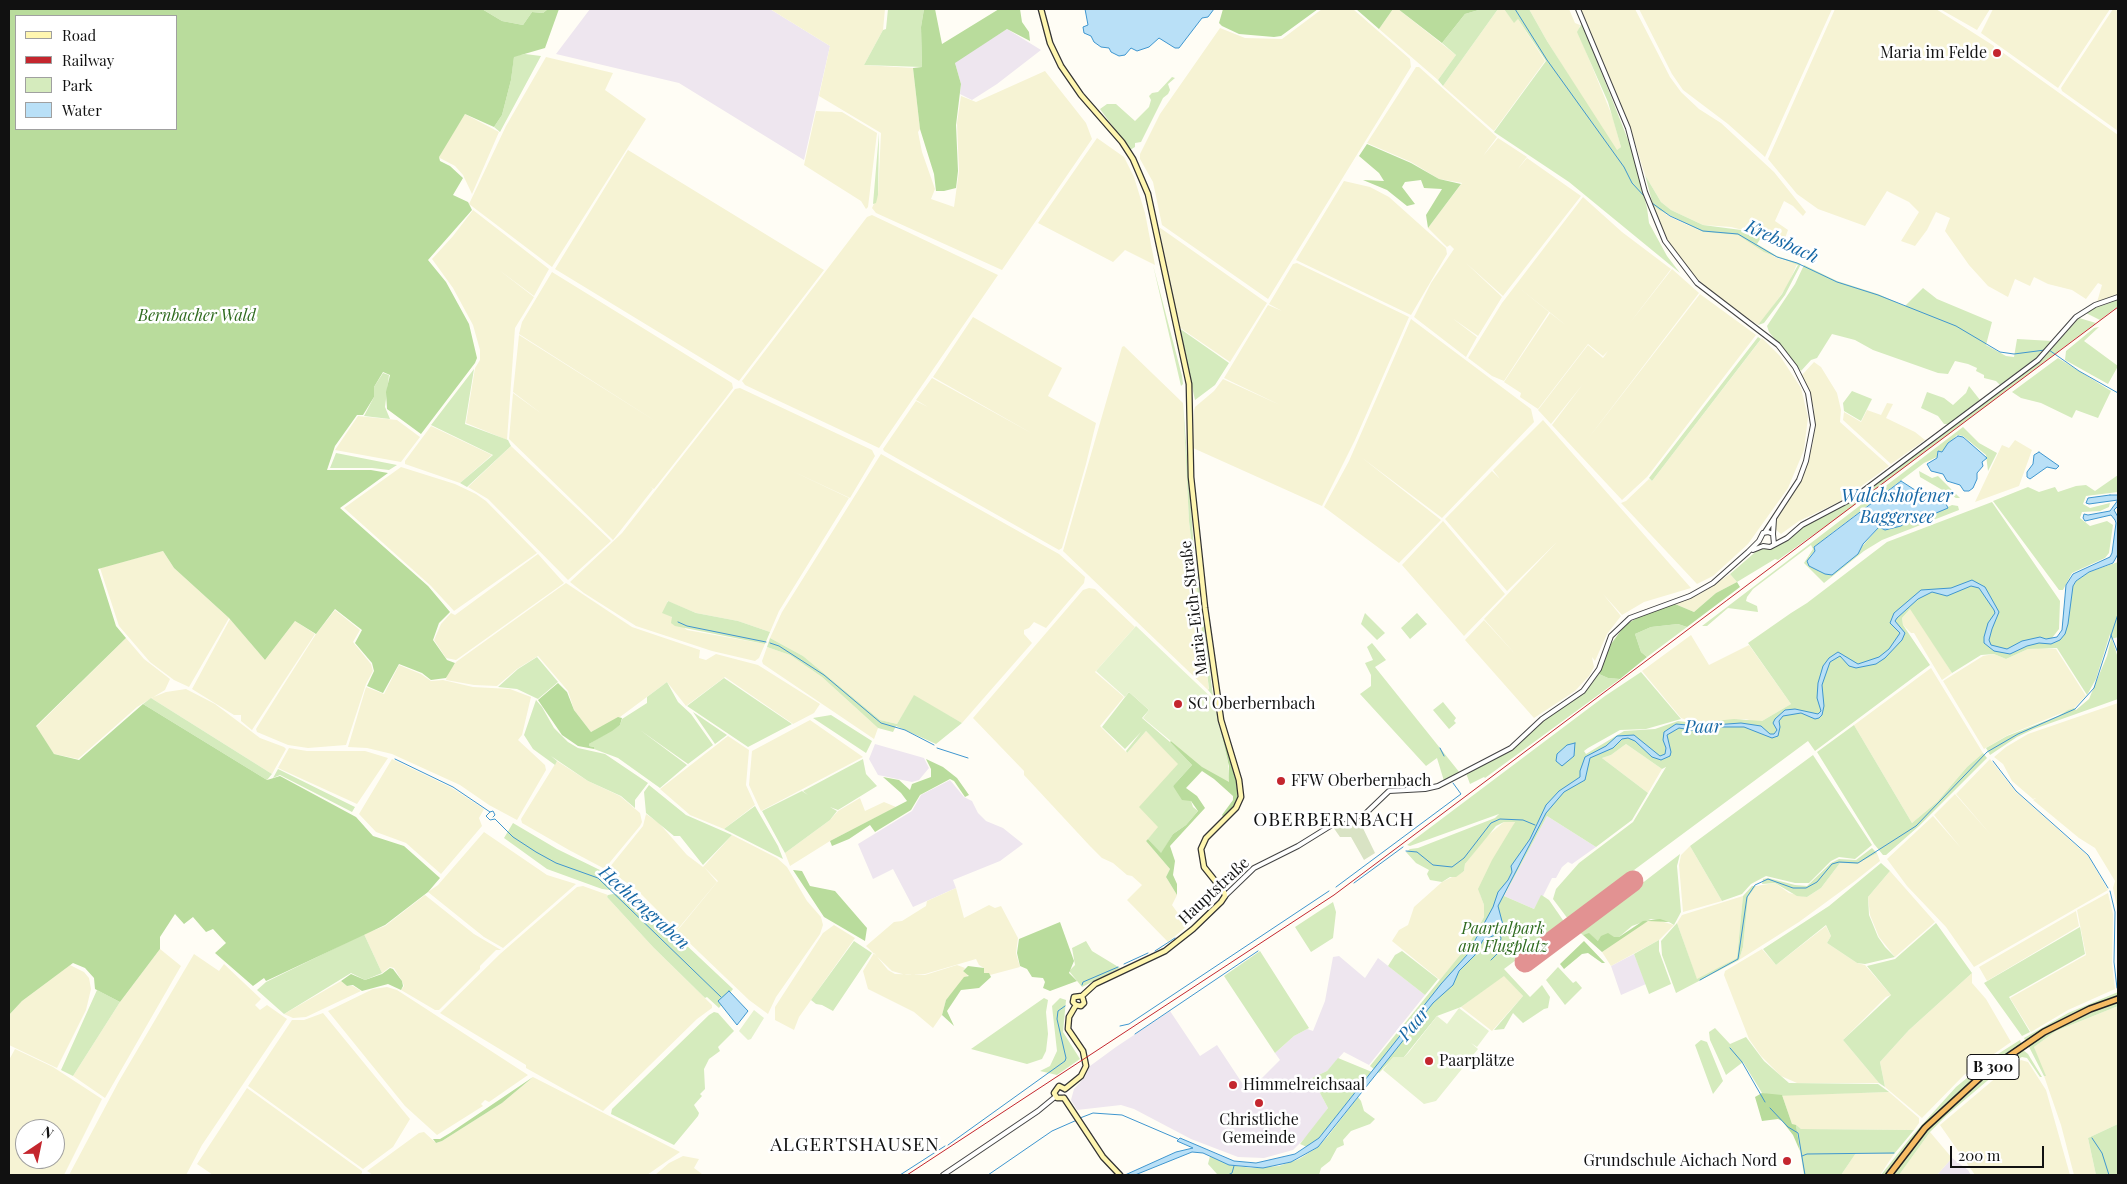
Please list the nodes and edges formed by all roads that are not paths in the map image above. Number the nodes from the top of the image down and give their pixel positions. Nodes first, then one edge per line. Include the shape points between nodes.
1 (1041, 9) edge
2 (1578, 9) edge
3 (2118, 297) edge
4 (1775, 517) junction
5 (1765, 532) junction
6 (1773, 535) junction
7 (1785, 538) junction
8 (1759, 541) junction
9 (1774, 544) junction
10 (1763, 546) junction
11 (1748, 552) junction
12 (1225, 896) junction
13 (1082, 996) junction
14 (2118, 999) edge
15 (1076, 1005) junction
16 (1065, 1089) junction
17 (1055, 1097) junction
18 (1064, 1098) junction
19 (943, 1175) edge
20 (1120, 1175) edge
21 (1888, 1175) edge

1 - 12 main road, Maria-Eich-Straße via 1050,43 1061,66 1080,94 1122,142 1148,194 1189,384 1191,473 1205,608 1218,700 1241,797 1236,808 1208,836 1201,849 1204,867
2 - 4 street via 1630,133 1646,192 1666,241 1689,274 1712,296 1778,345 1795,367 1808,393 1813,416 1809,452 1798,480
3 - 7 street via 2079,315 2045,352 1855,497 1802,525
4 - 5 street
4 - 6 street
5 - 6 street
5 - 8 street
6 - 7 street
6 - 9 street
7 - 9 street
8 - 10 street
8 - 11 street
9 - 10 street
10 - 11 street
11 - 12 street, Hauptstraße via 1705,588 1682,600 1641,612 1625,622 1612,636 1584,691 1546,716 1503,752 1438,786 1389,791 1364,815 1340,820 1260,865
12 - 13 main road, Hauptstraße via 1210,914 1174,944 1154,957 1095,984
13 - 15 main road via 1084,1003
13 - 15 main road via 1074,997
14 - 21 highway, B 300 via 2044,1032 1987,1071 1925,1128
15 - 16 main road via 1069,1017 1068,1029 1083,1051 1086,1066 1082,1076
16 - 17 main road via 1057,1087
16 - 18 main road
17 - 18 main road
17 - 19 street
18 - 20 main road via 1103,1157

